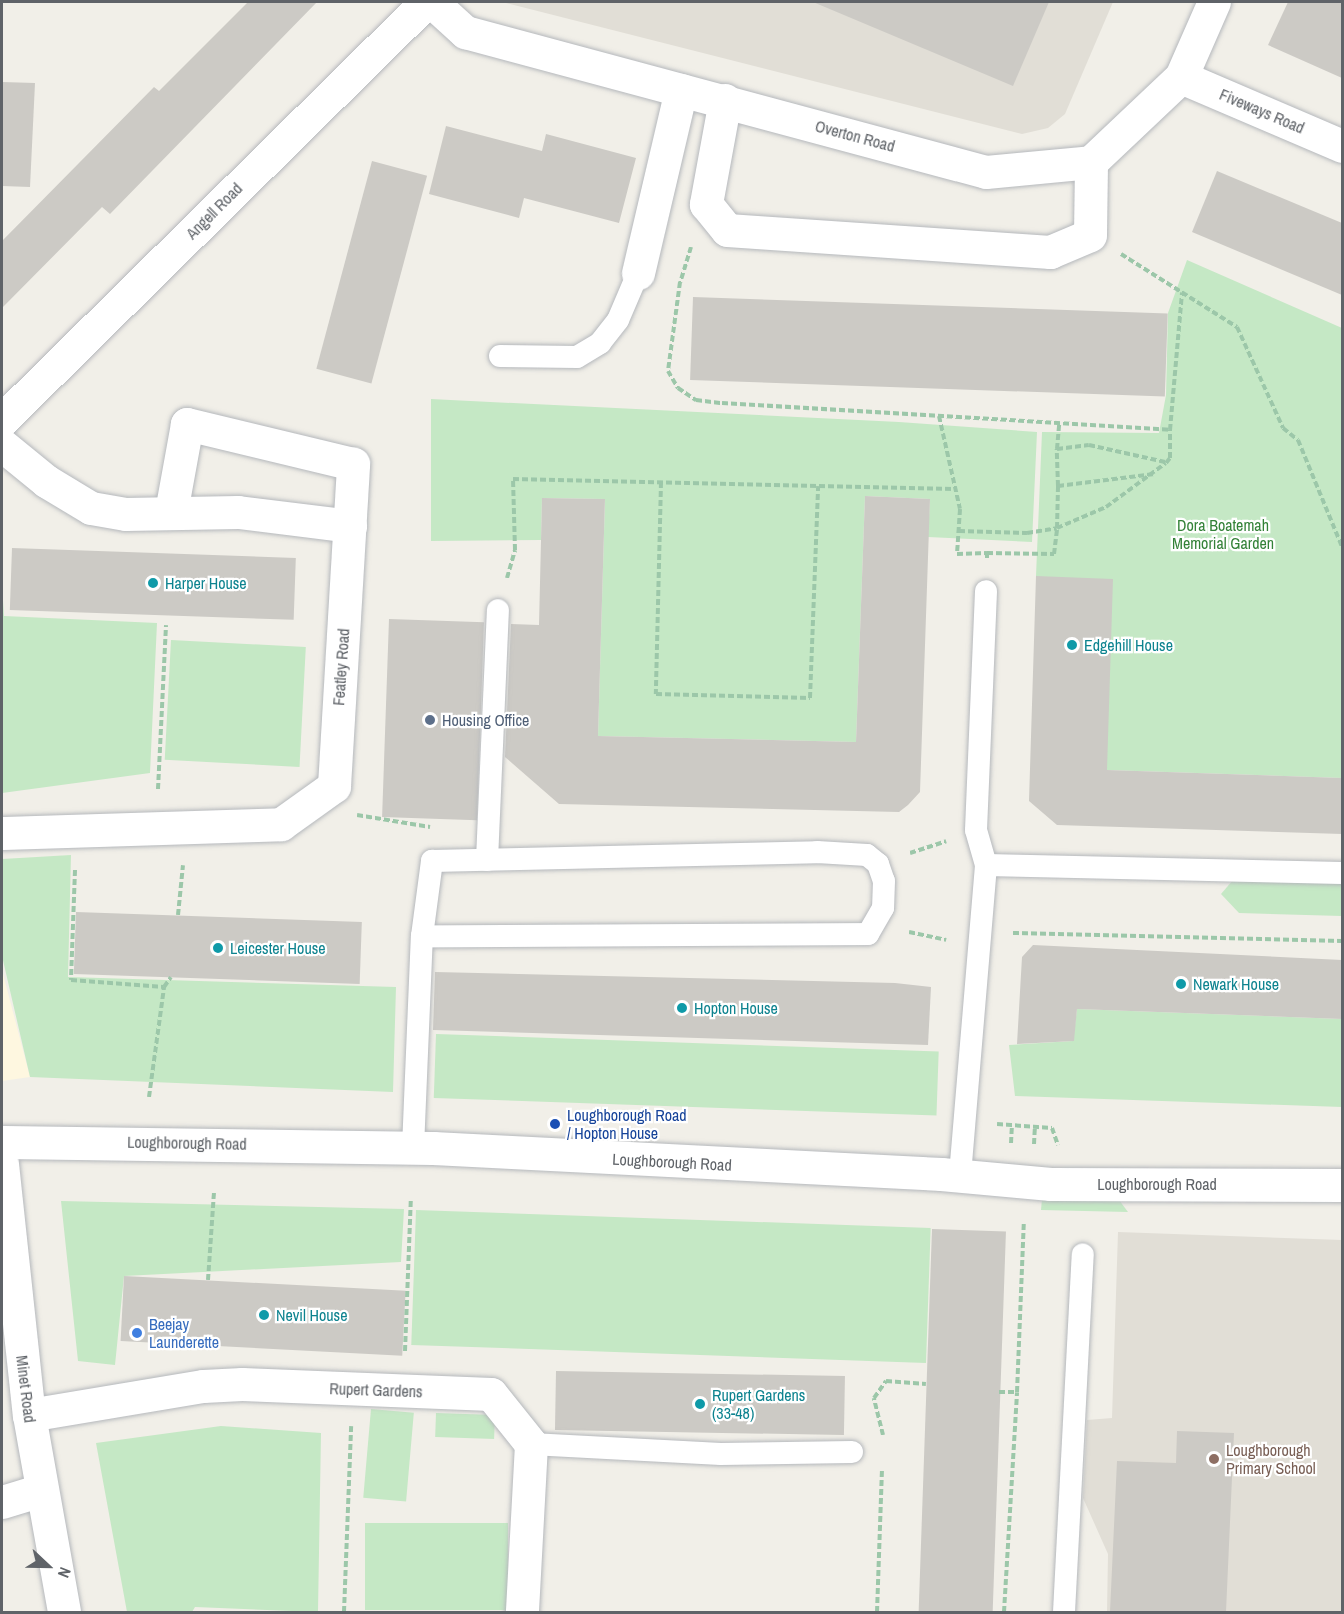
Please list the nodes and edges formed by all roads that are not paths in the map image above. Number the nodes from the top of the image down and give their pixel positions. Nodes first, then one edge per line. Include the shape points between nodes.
1 (426, 2) edge
2 (432, 2) edge
3 (1214, 2) edge
4 (1181, 77) junction
5 (681, 90) junction
6 (725, 100) junction
7 (1342, 146) edge
8 (1091, 162) junction
9 (638, 273) joint
10 (500, 356) dead end
11 (2, 420) edge
12 (2, 445) edge
13 (171, 512) junction
14 (350, 526) junction
15 (986, 591) road end
16 (498, 610) road end
17 (2, 833) edge
18 (487, 860) junction
19 (986, 865) junction
20 (1342, 873) edge
21 (422, 936) junction
22 (2, 1142) edge
23 (413, 1148) junction
24 (2, 1164) edge
25 (960, 1175) junction
26 (1342, 1185) edge
27 (1083, 1255) dead end
28 (29, 1415) junction
29 (531, 1444) junction
30 (852, 1452) dead end
31 (40, 1490) junction
32 (2, 1502) edge
33 (63, 1612) edge
34 (522, 1612) edge
35 (1064, 1612) edge

1 - 11 street, Angell Road
2 - 5 street, Overton Road via 465,32
3 - 4 street
4 - 7 street, Fiveways Road
4 - 8 street
5 - 6 street, Overton Road
5 - 9 street
6 - 8 street, Overton Road via 986,172
6 - 8 street via 706,204 727,230 1050,252 1090,235
9 - 10 lane via 618,320 600,344 577,357
12 - 13 street via 46,481 91,508 125,514
13 - 14 street via 238,512
13 - 14 street, Featley Road via 187,424 353,464
14 - 17 street, Featley Road via 333,786 281,824
15 - 19 lane via 976,830
16 - 18 lane
18 - 21 lane via 432,861
18 - 21 lane via 817,852 867,855 878,864 884,881 883,908 868,934 849,937
19 - 20 lane
19 - 25 lane
21 - 23 lane
22 - 23 street, Loughborough Road
23 - 25 street, Loughborough Road
24 - 28 street, Minet Road
25 - 26 street, Loughborough Road via 1051,1184
27 - 35 lane
28 - 29 street, Rupert Gardens via 203,1386 491,1394
28 - 31 street, Minet Road
29 - 30 lane via 721,1454
29 - 34 street
31 - 32 street
31 - 33 street, Minet Road

